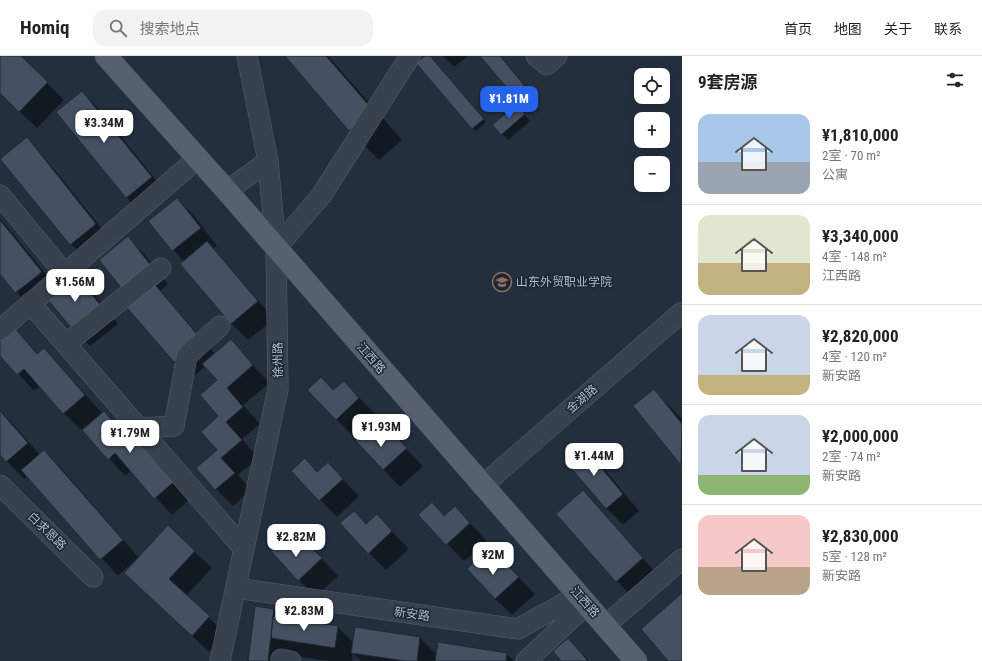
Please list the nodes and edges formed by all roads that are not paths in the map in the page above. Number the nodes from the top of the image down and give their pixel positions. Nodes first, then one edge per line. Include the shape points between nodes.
1 (106, 56) edge
2 (247, 56) edge
3 (410, 56) edge
4 (536, 56) edge
5 (557, 56) edge
6 (198, 158) junction
7 (268, 161) junction
8 (227, 190) junction
9 (0, 195) edge
10 (276, 248) junction
11 (161, 268) dead end
12 (65, 274) junction
13 (30, 303) junction
14 (682, 312) edge
15 (220, 326) dead end
16 (0, 330) edge
17 (66, 344) junction
18 (139, 428) junction
19 (0, 485) edge
20 (482, 486) junction
21 (244, 549) junction
22 (682, 559) edge
23 (93, 576) dead end
24 (236, 588) junction
25 (583, 599) junction
26 (606, 625) junction
27 (220, 661) edge
28 (526, 661) edge
29 (636, 661) edge

1 - 6 main road, 江西路
2 - 7 street, 徐州路
3 - 10 street via 321,196
4 - 5 street via 546,65
6 - 8 main road, 江西路
6 - 12 street
7 - 8 street
7 - 10 street, 徐州路
8 - 10 main road, 江西路
9 - 12 street
10 - 20 main road, 江西路
10 - 21 street, 徐州路 via 278,389
11 - 17 street
12 - 13 street
13 - 16 street
13 - 17 street
14 - 20 street, 金湖路
15 - 18 street via 187,356 174,426
17 - 18 street
18 - 21 street
19 - 23 street, 白求恩路
20 - 25 main road, 江西路
21 - 24 street, 徐州路
22 - 26 street
24 - 25 street, 新安路 via 518,629
24 - 27 street, 徐州路
25 - 26 main road, 江西路
25 - 28 street
26 - 29 main road, 江西路

